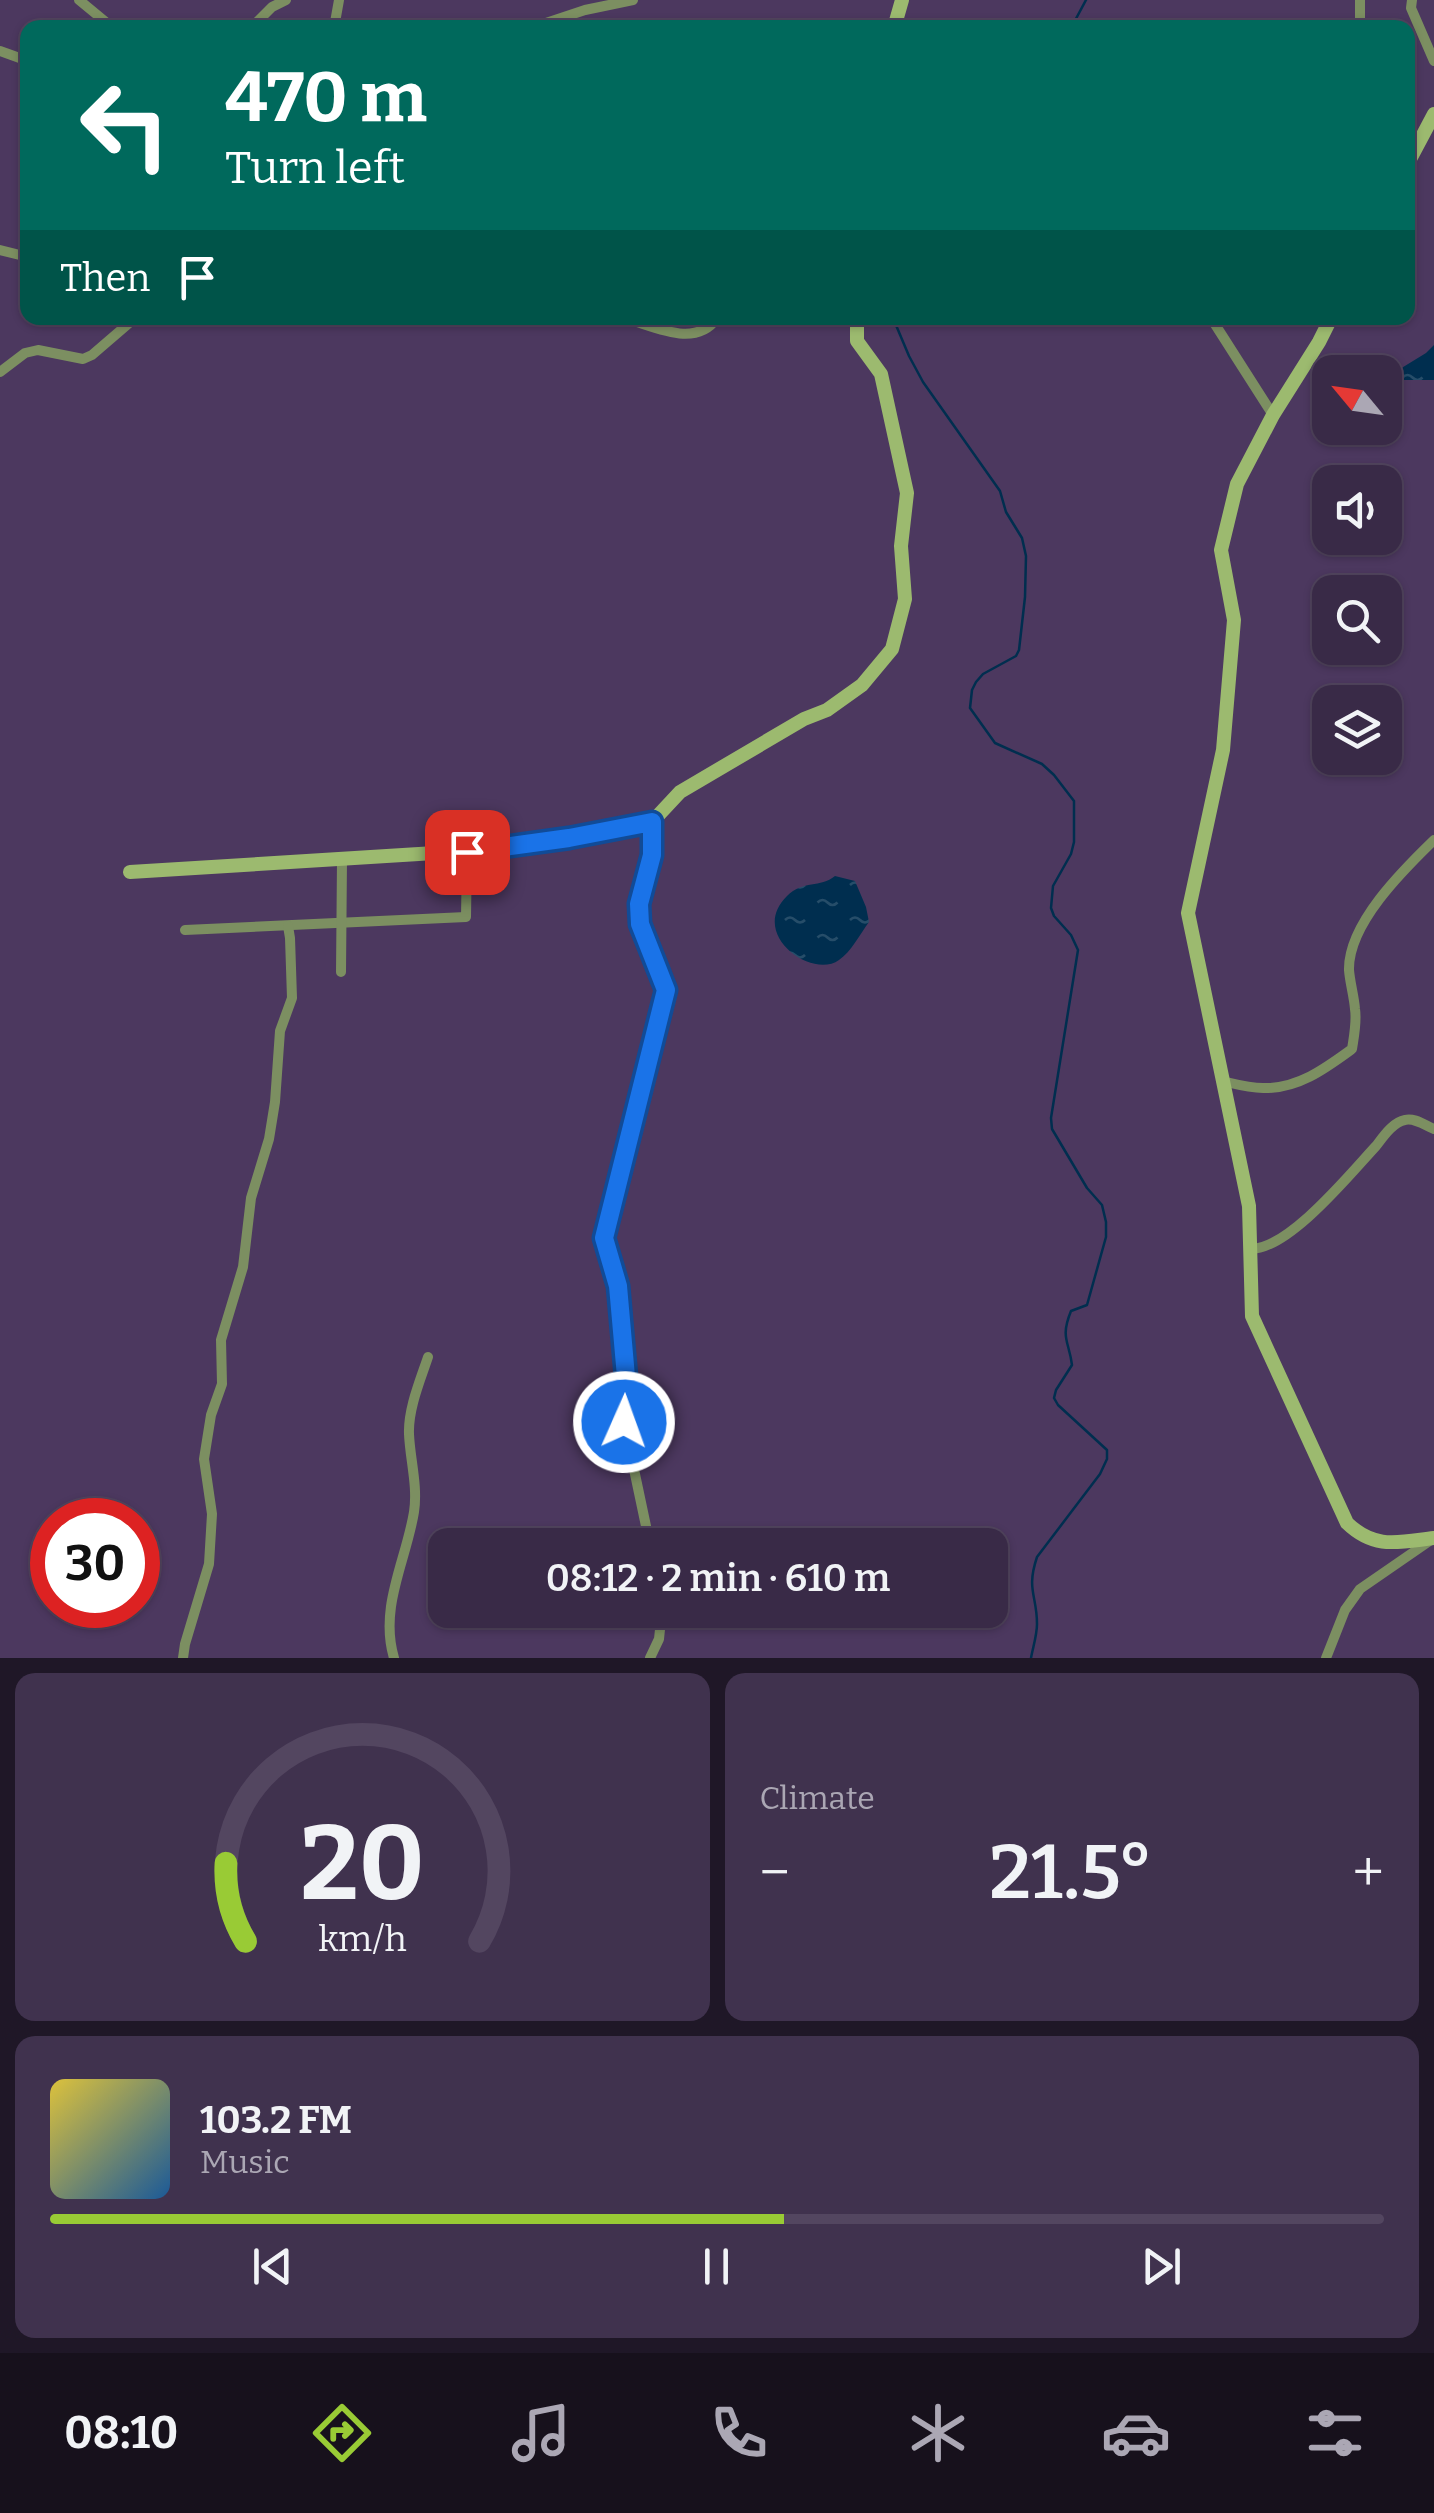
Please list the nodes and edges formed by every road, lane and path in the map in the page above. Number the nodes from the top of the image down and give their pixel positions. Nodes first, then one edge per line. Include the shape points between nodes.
1 (78, 0) edge
2 (286, 0) edge
3 (633, 0) edge
4 (1412, 0) edge
5 (103, 20) edge
6 (259, 20) edge
7 (555, 20) edge
8 (1434, 62) edge
9 (1434, 114) edge
10 (1415, 144) edge
11 (127, 325) edge
12 (649, 325) edge
13 (711, 325) edge
14 (857, 325) edge
15 (1216, 325) edge
16 (1328, 325) edge
17 (0, 372) edge
18 (1273, 415) junction
19 (652, 822) junction
20 (1434, 840) edge
21 (467, 852) junction
22 (342, 860) junction
23 (130, 872) dead end
24 (342, 922) junction
25 (288, 926) junction
26 (185, 930) dead end
27 (342, 972) dead end
28 (1222, 1081) junction
29 (1434, 1130) edge
30 (1251, 1249) junction
31 (428, 1357) dead end
32 (646, 1528) edge
33 (1434, 1538) edge
34 (660, 1628) edge
35 (184, 1658) edge
36 (394, 1658) edge
37 (650, 1658) edge
38 (1326, 1658) edge

1 - 5 street
2 - 6 street
3 - 7 street
4 - 8 street
9 - 10 main road
11 - 17 street via 83,359 38,350
12 - 13 street via 694,334
14 - 19 main road via 857,341 881,374 907,493 905,599 892,648 862,685 680,792
15 - 18 street
16 - 18 main road
18 - 28 main road via 1237,484 1221,550 1234,620 1228,694 1188,913
19 - 21 main road
19 - 32 street via 640,924 666,990 604,1238 618,1286 624,1422
20 - 28 street via 1392,884 1356,939 1349,967 1356,1013 1352,1049 1318,1074 1285,1086
21 - 22 main road
21 - 24 street via 466,916
22 - 23 main road
22 - 24 street
24 - 25 street
24 - 27 street
25 - 26 street
25 - 35 street via 292,998 280,1031 272,1120 250,1198 243,1267 222,1340 222,1384 204,1458 212,1514 209,1564
28 - 30 main road via 1249,1206
29 - 30 street via 1403,1120 1280,1241
30 - 33 main road via 1252,1316 1347,1523 1363,1537 1387,1543
31 - 36 street via 409,1430 415,1510 389,1610
33 - 38 street via 1360,1589
34 - 37 street

